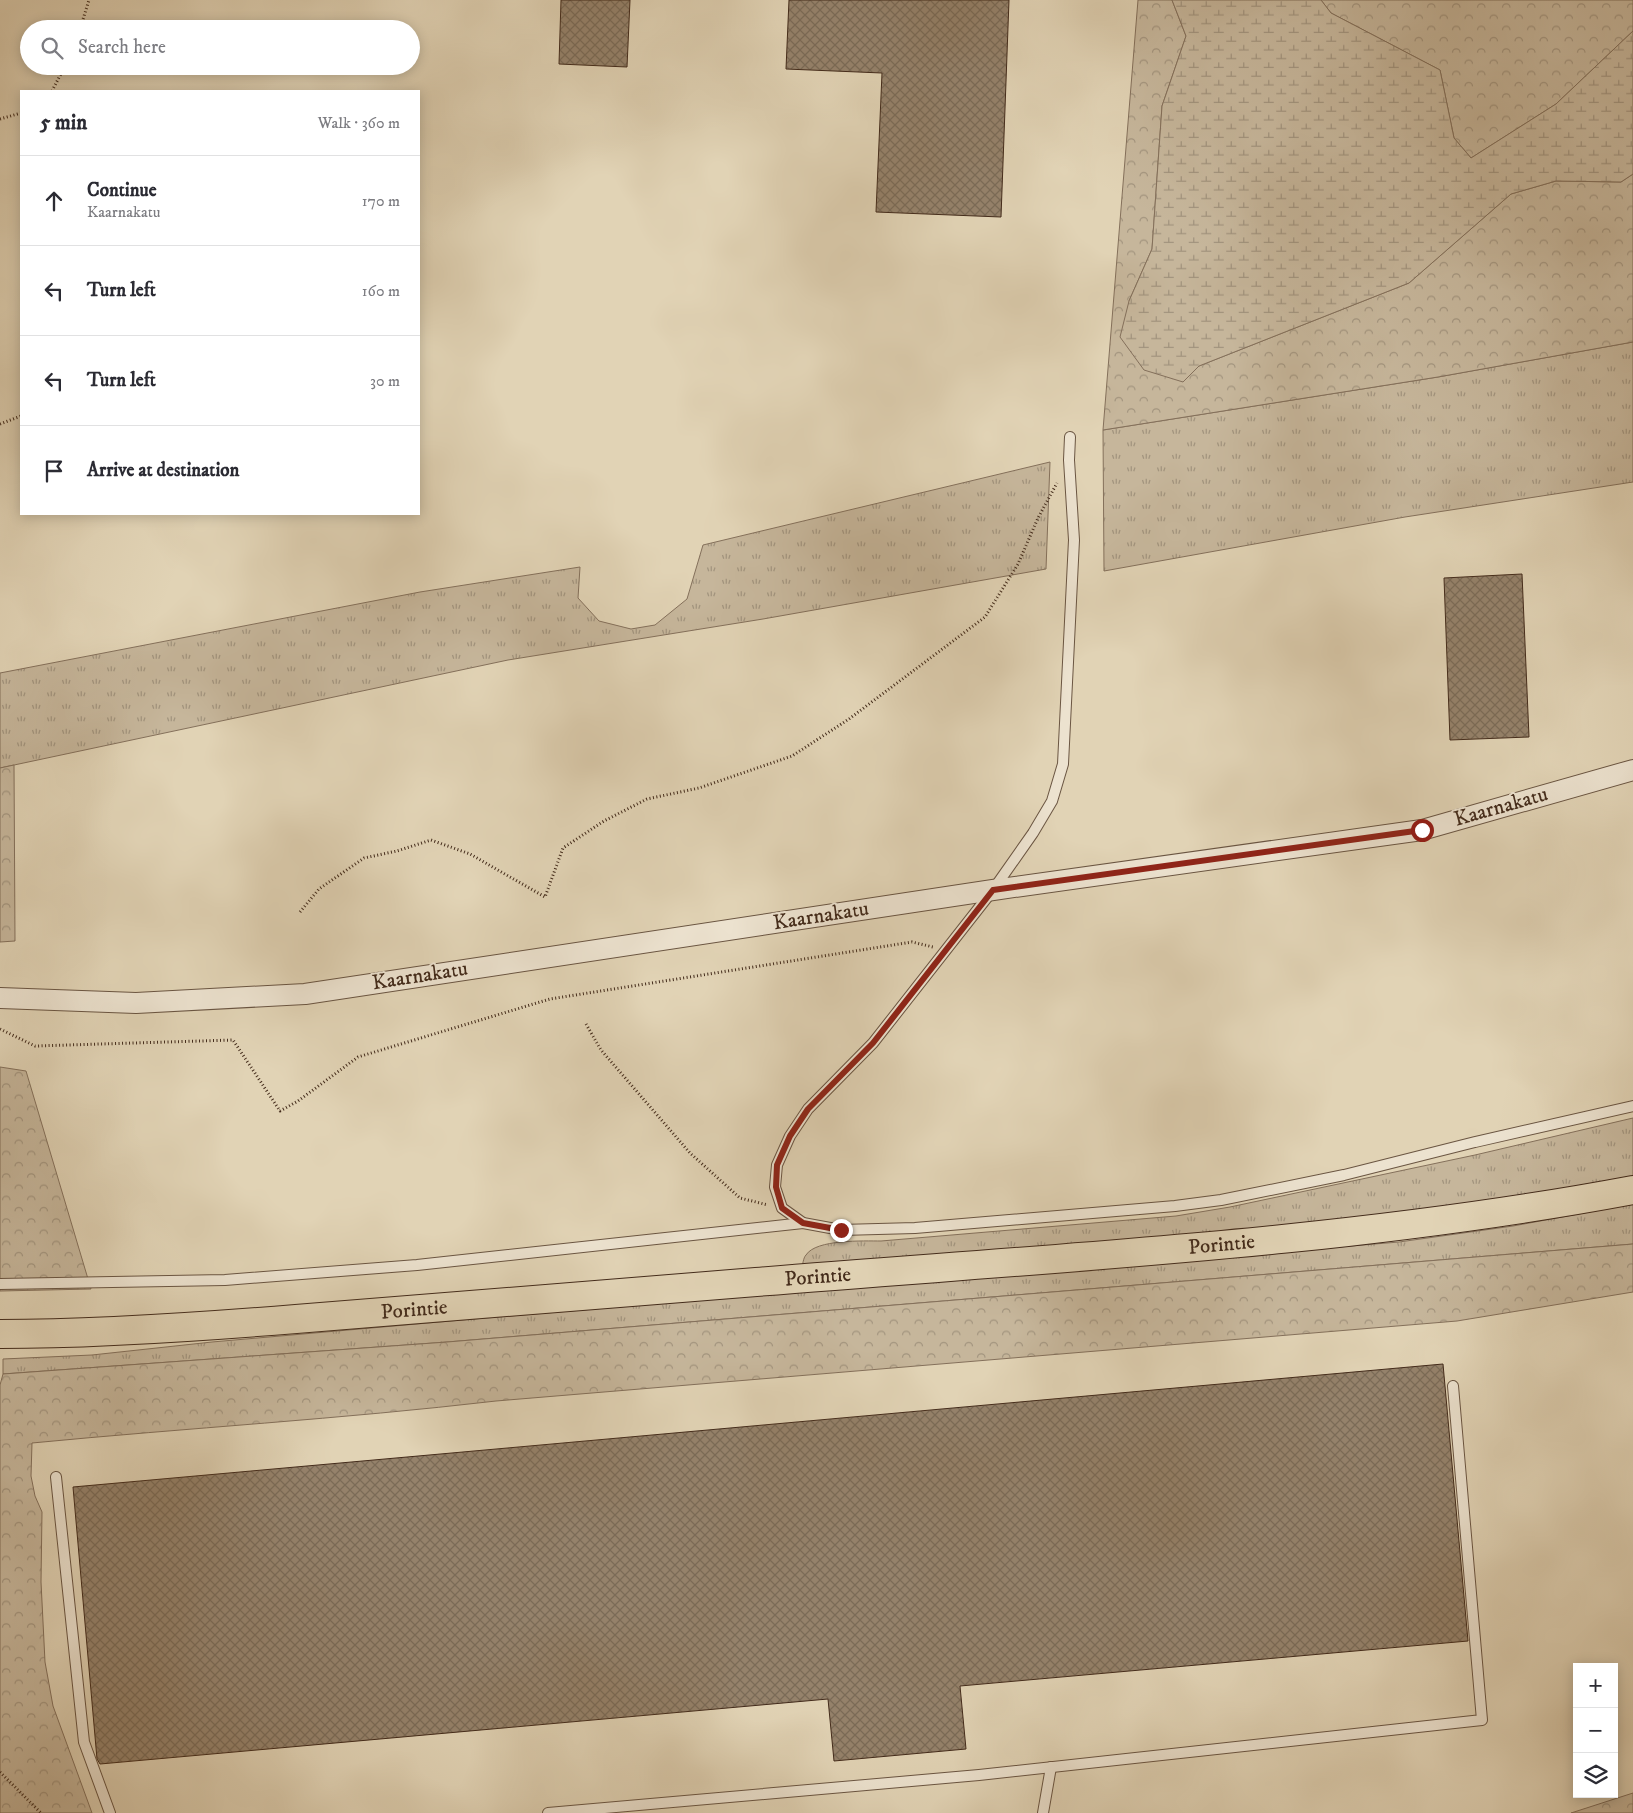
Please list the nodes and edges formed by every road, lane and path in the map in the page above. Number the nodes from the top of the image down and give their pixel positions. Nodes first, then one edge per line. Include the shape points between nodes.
1 (89, 0) edge
2 (83, 20) edge
3 (60, 75) edge
4 (53, 90) edge
5 (20, 113) edge
6 (0, 119) edge
7 (20, 416) edge
8 (0, 424) edge
9 (1070, 436) dead end
10 (1069, 460) junction
11 (1633, 770) edge
12 (993, 890) junction
13 (300, 912) dead end
14 (946, 950) junction
15 (0, 998) edge
16 (586, 1024) dead end
17 (0, 1029) edge
18 (1633, 1106) edge
19 (1633, 1190) edge
20 (782, 1208) junction
21 (803, 1223) junction
22 (0, 1284) edge
23 (0, 1334) edge
24 (1453, 1386) dead end
25 (56, 1478) dead end
26 (1051, 1768) junction
27 (0, 1773) edge
28 (41, 1813) edge
29 (110, 1813) edge
30 (548, 1813) edge
31 (1043, 1813) edge

1 - 2 path
3 - 4 path
5 - 6 path
7 - 8 path
9 - 10 lane
10 - 12 lane via 1074,540 1063,764 1052,801
10 - 13 path via 1018,564 985,617 849,720 792,756 699,788 647,799 604,821 563,848 545,897 470,854 431,840 364,858 319,889
11 - 12 street, Kaarnakatu via 1422,830
12 - 14 lane
12 - 15 street, Kaarnakatu via 305,994 136,1003
14 - 17 path via 912,942 550,999 358,1056 280,1111 233,1040 35,1046
14 - 20 lane via 873,1043 808,1109 790,1136 777,1165 776,1187
16 - 20 path via 601,1050 690,1153 740,1198
18 - 21 lane via 1344,1176 1222,1200 915,1228 841,1230
19 - 23 highway, Porintie via 1414,1224 1178,1248 405,1312 182,1328
20 - 21 lane
21 - 22 lane via 417,1265 225,1280
24 - 26 lane via 1482,1720
25 - 29 lane via 84,1742
26 - 30 lane
26 - 31 lane
27 - 28 path

